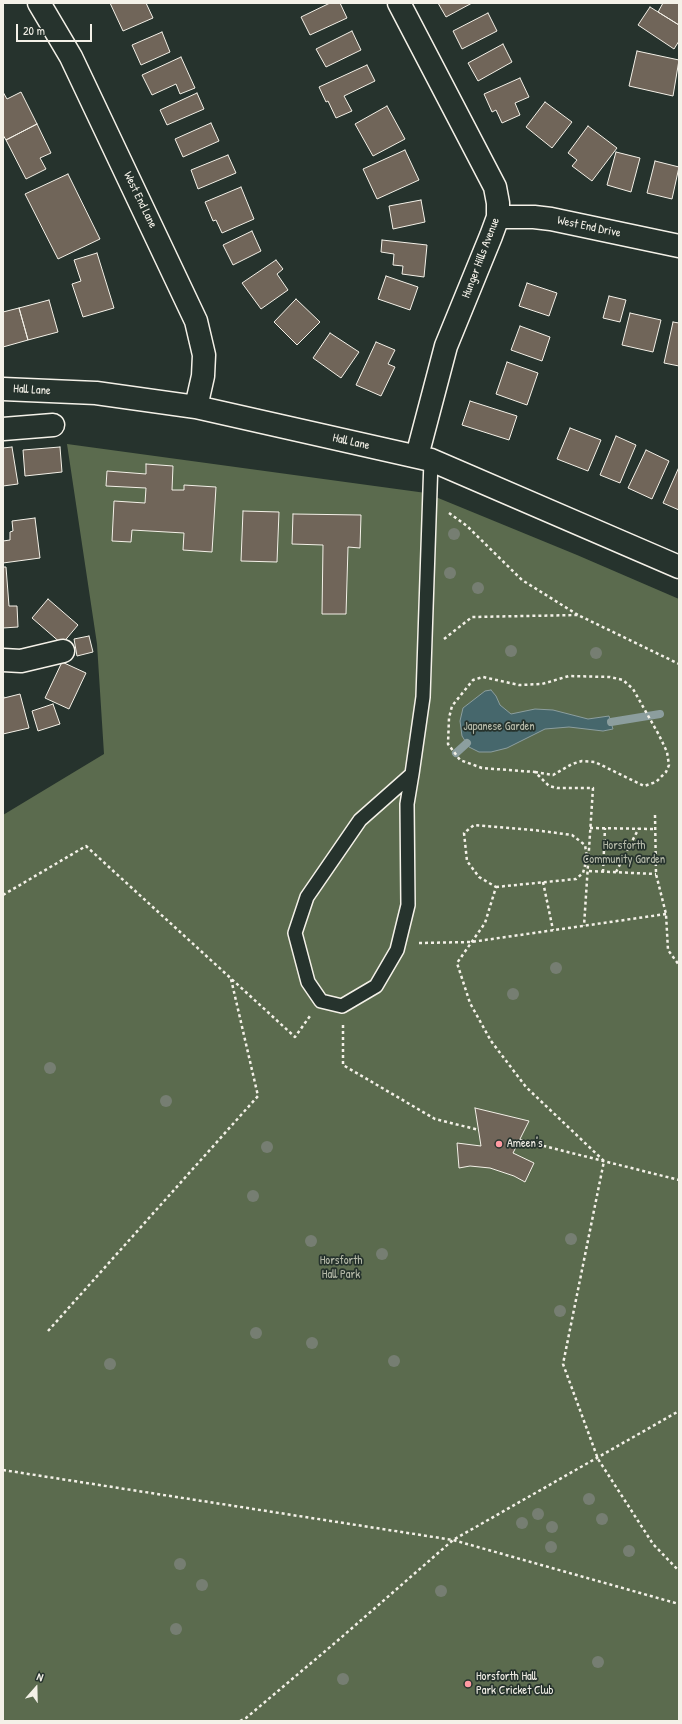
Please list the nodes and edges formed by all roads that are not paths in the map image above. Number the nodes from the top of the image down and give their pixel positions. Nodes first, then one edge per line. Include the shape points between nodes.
1 (39, 3) edge
2 (399, 3) edge
3 (498, 217) junction
4 (679, 246) edge
5 (3, 389) edge
6 (196, 407) junction
7 (53, 425) dead end
8 (3, 429) edge
9 (424, 458) junction
10 (679, 567) edge
11 (63, 651) dead end
12 (3, 660) edge
13 (412, 774) junction

1 - 6 street, West End Lane via 71,57 196,320 204,355 203,376
2 - 3 street, Hunger Hills Avenue via 495,187
3 - 4 street, West End Drive via 551,219
3 - 9 street, Hunger Hills Avenue via 446,346
5 - 6 street, Hall Lane via 96,393
6 - 9 street, Hall Lane
7 - 8 street
9 - 10 street, Hall Lane
9 - 13 lane via 430,499 423,698
11 - 12 street via 21,660
13 - 13 lane via 407,804 408,905 397,950 376,986 342,1006 321,1001 308,982 295,933 307,897 360,820

